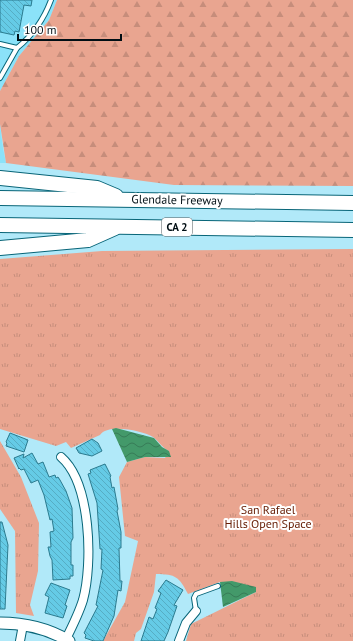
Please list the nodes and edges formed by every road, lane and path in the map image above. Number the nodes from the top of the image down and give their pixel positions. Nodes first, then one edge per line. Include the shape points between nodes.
1 (51, 0) edge
2 (0, 44) edge
3 (17, 48) junction
4 (0, 78) edge
5 (0, 178) edge
6 (0, 198) edge
7 (122, 199) junction
8 (353, 203) edge
9 (0, 225) edge
10 (120, 226) junction
11 (353, 230) edge
12 (0, 248) edge
13 (61, 457) dead end
14 (218, 586) dead end
15 (196, 611) joint
16 (0, 623) edge
17 (23, 625) junction
18 (68, 640) edge
19 (20, 641) edge
20 (179, 641) edge

1 - 3 lane via 41,23
2 - 3 lane
3 - 4 lane
5 - 7 highway via 97,188
6 - 7 highway, Glendale Freeway / CA 2
7 - 8 highway, Glendale Freeway / CA 2
9 - 10 highway, CA 2
10 - 11 highway, CA 2
10 - 12 highway via 88,240
13 - 18 street via 72,471 86,516 87,575 83,600
14 - 15 lane via 196,594
15 - 20 street via 186,623
16 - 17 street
17 - 18 street
17 - 19 street

